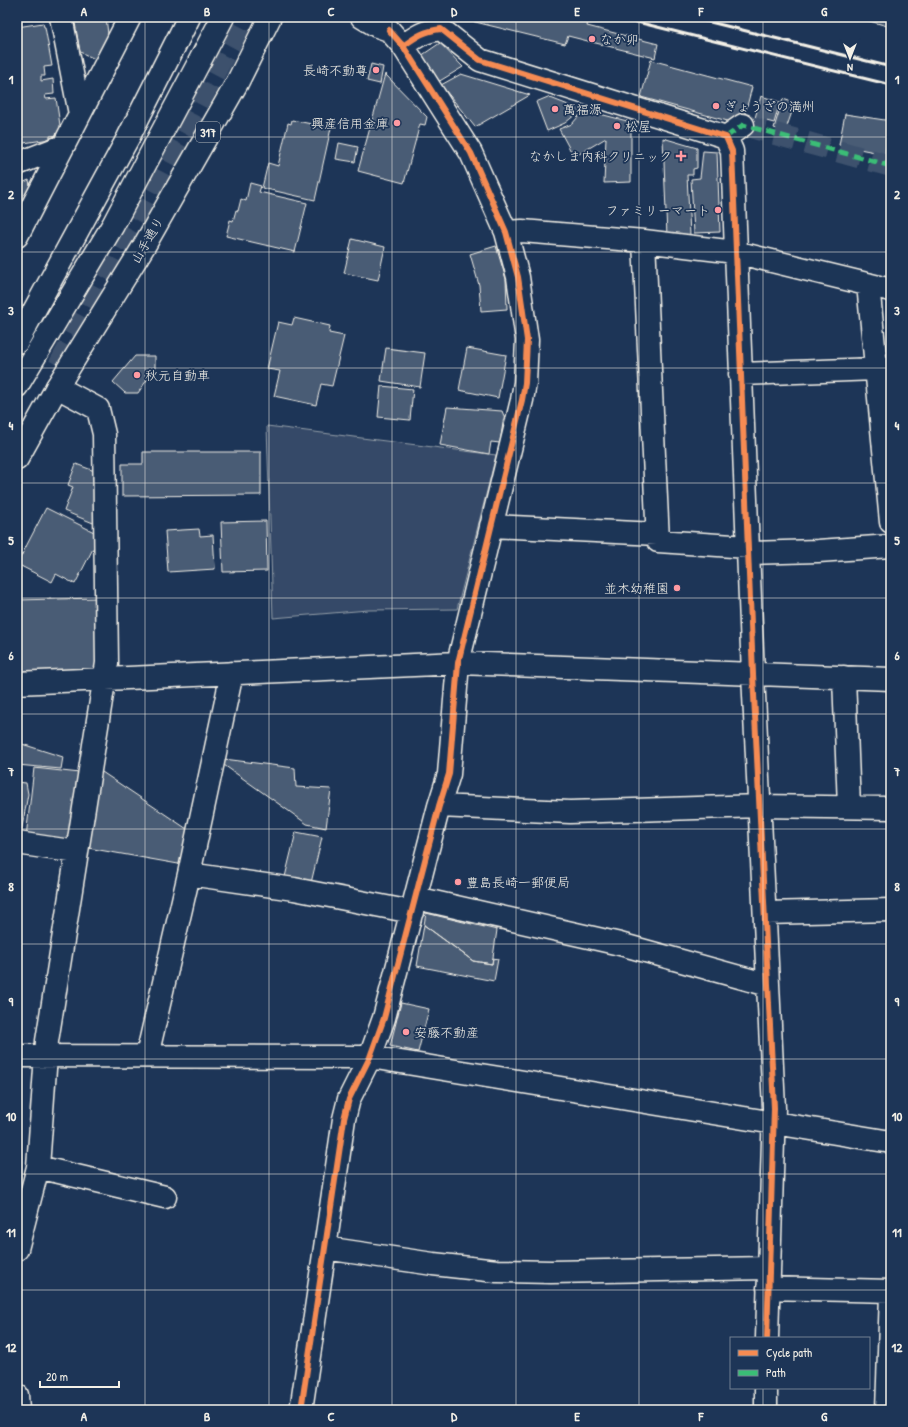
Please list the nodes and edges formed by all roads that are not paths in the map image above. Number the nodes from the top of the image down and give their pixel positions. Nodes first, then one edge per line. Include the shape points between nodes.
1 (61, 17) edge
2 (130, 17) edge
3 (189, 17) edge
4 (223, 17) edge
5 (270, 17) edge
6 (362, 17) edge
7 (403, 46) junction
8 (80, 114) junction
9 (63, 146) junction
10 (17, 164) edge
11 (506, 232) junction
12 (17, 236) edge
13 (644, 241) junction
14 (735, 252) junction
15 (868, 284) junction
16 (891, 290) edge
17 (17, 342) edge
18 (876, 369) junction
19 (740, 374) junction
20 (17, 386) edge
21 (57, 387) junction
22 (17, 459) edge
23 (889, 484) edge
24 (891, 522) edge
25 (491, 526) junction
26 (658, 534) junction
27 (891, 546) edge
28 (748, 550) junction
29 (458, 663) junction
30 (232, 673) junction
31 (753, 674) junction
32 (844, 677) junction
33 (105, 679) junction
34 (891, 679) edge
35 (17, 683) edge
36 (439, 806) junction
37 (760, 806) junction
38 (849, 807) junction
39 (891, 808) edge
40 (17, 843) edge
41 (77, 852) junction
42 (189, 874) junction
43 (414, 905) junction
44 (891, 910) edge
45 (765, 913) junction
46 (768, 985) junction
47 (17, 1056) edge
48 (45, 1056) junction
49 (147, 1056) junction
50 (370, 1057) junction
51 (773, 1123) junction
52 (891, 1142) edge
53 (38, 1167) junction
54 (166, 1197) dead end
55 (325, 1248) junction
56 (17, 1249) edge
57 (768, 1278) junction
58 (891, 1292) edge
59 (767, 1337) edge
60 (766, 1389) edge
61 (17, 1395) edge
62 (18, 1410) edge
63 (301, 1410) edge
64 (766, 1410) edge
65 (887, 1410) edge

1 - 8 main road
2 - 8 main road
3 - 17 main road via 128,138
4 - 20 main road via 113,225
5 - 21 main road, 山手通り / 317 via 233,90 144,246
6 - 7 main road via 389,30
7 - 11 main road via 471,153
7 - 14 main road via 418,35 441,29 480,60 735,131 732,151
8 - 9 main road
9 - 10 main road
9 - 12 main road
11 - 13 main road via 522,231
11 - 25 main road via 518,277 527,340 522,400
13 - 14 main road
13 - 26 main road
14 - 15 main road
14 - 19 main road
15 - 16 main road
15 - 18 main road
18 - 19 main road
18 - 23 main road
19 - 28 main road
21 - 22 main road, 山手通り / 317
21 - 33 main road via 98,409 104,434 107,663
23 - 24 main road
25 - 26 main road
25 - 29 main road
26 - 28 main road via 658,541
27 - 28 main road via 818,551
28 - 31 main road
29 - 30 main road
29 - 31 main road
29 - 36 main road via 449,774
30 - 33 main road
30 - 42 main road
31 - 32 main road
31 - 37 main road
32 - 34 main road
32 - 38 main road
33 - 35 main road
33 - 41 main road
36 - 37 main road via 570,812
36 - 43 main road
37 - 38 main road
37 - 45 main road
38 - 39 main road
40 - 41 main road
41 - 48 main road
42 - 43 main road
42 - 49 main road
43 - 46 main road via 620,944
43 - 50 main road via 384,1018
44 - 45 main road
45 - 46 main road
46 - 51 main road
47 - 48 main road
48 - 49 main road
48 - 53 main road
49 - 50 main road
50 - 51 main road
50 - 55 main road via 344,1119
51 - 52 main road
51 - 57 main road
53 - 54 main road
53 - 56 main road
55 - 57 main road via 497,1271
55 - 63 main road
57 - 58 main road
57 - 59 main road
58 - 65 main road
60 - 64 main road
61 - 62 main road

